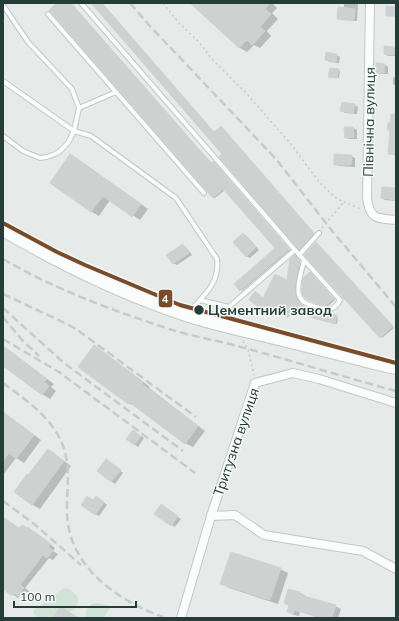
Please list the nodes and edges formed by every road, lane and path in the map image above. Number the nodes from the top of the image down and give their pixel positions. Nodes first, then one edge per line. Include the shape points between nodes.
1 (80, 3) edge
2 (163, 3) edge
3 (370, 3) edge
4 (3, 5) edge
5 (48, 14) dead end
6 (3, 81) edge
7 (116, 92) junction
8 (79, 108) junction
9 (74, 131) junction
10 (3, 136) edge
11 (204, 193) dead end
12 (344, 202) junction
13 (372, 214) junction
14 (396, 220) edge
15 (3, 230) edge
16 (319, 233) joint
17 (294, 250) junction
18 (299, 255) junction
19 (304, 260) junction
20 (200, 300) junction
21 (187, 315) junction
22 (234, 328) junction
23 (396, 368) edge
24 (255, 383) junction
25 (396, 403) edge
26 (211, 516) junction
27 (396, 569) edge
28 (181, 618) edge

1 - 17 lane
2 - 12 path via 200,43 210,58 247,94 290,143 319,182 337,199
3 - 13 street, Північна вулиця via 368,208
4 - 8 lane via 28,42 72,89
5 - 7 lane
6 - 9 lane
7 - 8 lane
7 - 11 lane
8 - 9 lane
9 - 10 lane via 60,152 40,158 23,151
9 - 20 lane via 90,136 176,198 217,259 215,280
12 - 13 path
12 - 16 path
13 - 14 street via 378,218
15 - 21 main road via 102,282
16 - 18 lane
17 - 18 lane
17 - 20 lane via 229,307
18 - 19 lane
19 - 19 lane via 340,300 337,305 326,309 302,302 298,288
20 - 21 lane
21 - 22 main road
22 - 23 main road
22 - 24 path via 248,349
24 - 25 street, Тритузна вулиця via 293,373
24 - 26 street, Тритузна вулиця
26 - 27 street via 235,515 264,534 363,550
26 - 28 street, Тритузна вулиця

